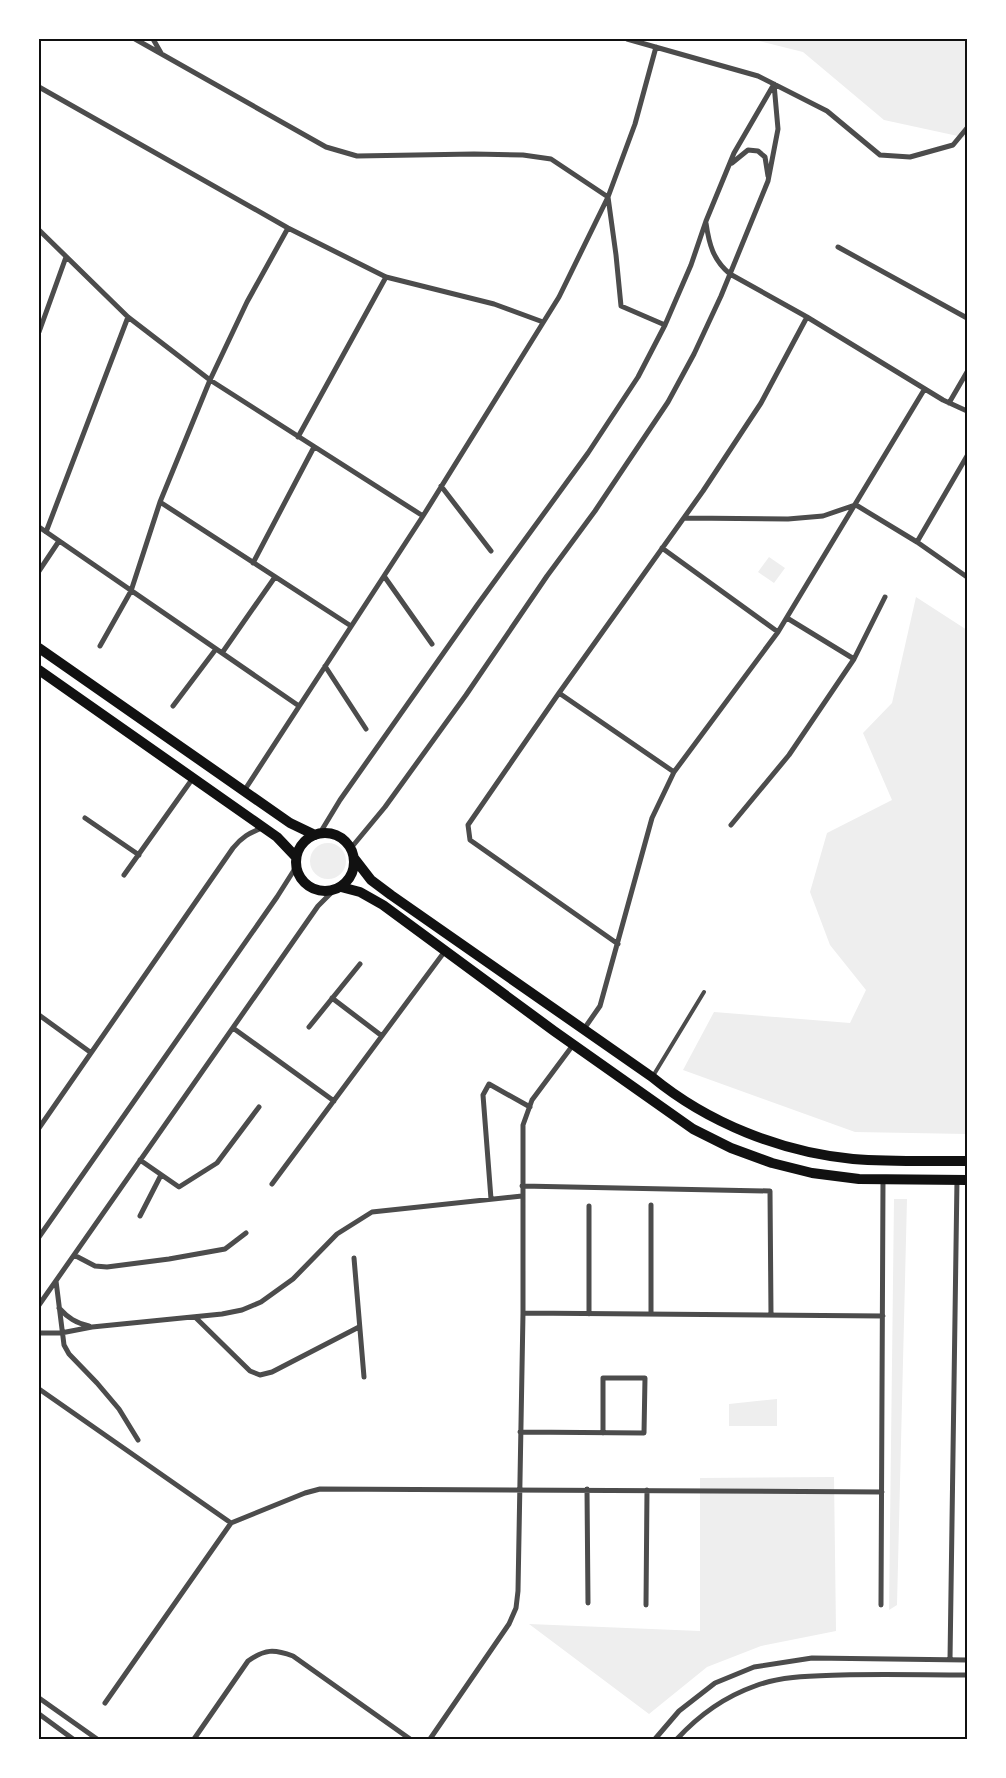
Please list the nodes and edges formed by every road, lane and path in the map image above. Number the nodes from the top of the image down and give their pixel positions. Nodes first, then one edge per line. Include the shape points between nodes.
1 (136, 39) edge
2 (153, 39) edge
3 (627, 39) edge
4 (656, 47) junction
5 (161, 54) junction
6 (774, 84) junction
7 (39, 87) edge
8 (967, 128) edge
9 (730, 165) junction
10 (768, 181) junction
11 (608, 198) junction
12 (706, 221) junction
13 (288, 228) junction
14 (39, 230) edge
15 (838, 247) dead end
16 (66, 257) junction
17 (730, 274) junction
18 (386, 277) junction
19 (128, 317) junction
20 (807, 317) junction
21 (967, 318) edge
22 (543, 322) junction
23 (665, 325) junction
24 (39, 332) edge
25 (967, 372) edge
26 (210, 380) junction
27 (924, 390) junction
28 (949, 403) junction
29 (967, 411) edge
30 (298, 437) junction
31 (314, 447) junction
32 (967, 456) edge
33 (441, 486) junction
34 (160, 502) junction
35 (856, 505) junction
36 (423, 516) junction
37 (685, 518) junction
38 (39, 527) edge
39 (46, 532) junction
40 (59, 541) junction
41 (916, 542) junction
42 (662, 548) junction
43 (491, 550) dead end
44 (254, 563) junction
45 (39, 571) edge
46 (384, 576) junction
47 (275, 577) junction
48 (967, 577) edge
49 (131, 591) junction
50 (885, 598) dead end
51 (787, 618) junction
52 (351, 626) junction
53 (778, 632) junction
54 (432, 644) dead end
55 (100, 646) dead end
56 (39, 648) edge
57 (216, 649) junction
58 (222, 653) junction
59 (854, 659) junction
60 (325, 666) junction
61 (39, 670) edge
62 (559, 693) junction
63 (174, 706) dead end
64 (299, 706) junction
65 (366, 729) dead end
66 (674, 772) junction
67 (193, 778) junction
68 (244, 791) junction
69 (85, 818) dead end
70 (731, 825) dead end
71 (264, 828) junction
72 (318, 834) junction
73 (352, 853) junction
74 (139, 855) junction
75 (296, 862) junction
76 (124, 875) dead end
77 (337, 889) junction
78 (618, 944) junction
79 (446, 950) junction
80 (360, 964) dead end
81 (704, 992) dead end
82 (332, 998) junction
83 (39, 1015) edge
84 (309, 1027) dead end
85 (233, 1028) junction
86 (584, 1029) junction
87 (382, 1036) junction
88 (573, 1044) junction
89 (90, 1052) junction
90 (652, 1077) junction
91 (334, 1101) junction
92 (259, 1107) dead end
93 (530, 1107) junction
94 (39, 1128) edge
95 (140, 1160) junction
96 (967, 1161) edge
97 (161, 1175) junction
98 (883, 1179) junction
99 (962, 1180) edge
100 (272, 1184) dead end
101 (522, 1186) junction
102 (522, 1196) junction
103 (491, 1199) junction
104 (651, 1205) dead end
105 (589, 1206) dead end
106 (140, 1216) dead end
107 (246, 1233) dead end
108 (39, 1237) edge
109 (74, 1255) junction
110 (354, 1258) dead end
111 (56, 1280) junction
112 (39, 1305) edge
113 (59, 1308) junction
114 (522, 1313) junction
115 (589, 1314) junction
116 (651, 1314) junction
117 (771, 1315) junction
118 (883, 1316) junction
119 (195, 1317) junction
120 (92, 1326) junction
121 (360, 1327) junction
122 (39, 1333) edge
123 (61, 1333) junction
124 (364, 1377) dead end
125 (39, 1390) edge
126 (520, 1432) junction
127 (603, 1433) junction
128 (138, 1440) dead end
129 (520, 1489) junction
130 (587, 1489) junction
131 (647, 1490) junction
132 (882, 1492) junction
133 (231, 1524) junction
134 (588, 1603) dead end
135 (646, 1605) dead end
136 (881, 1605) dead end
137 (950, 1660) junction
138 (967, 1660) edge
139 (967, 1675) edge
140 (39, 1698) edge
141 (105, 1703) dead end
142 (39, 1714) edge
143 (73, 1739) edge
144 (97, 1739) edge
145 (194, 1739) edge
146 (410, 1739) edge
147 (430, 1739) edge
148 (655, 1739) edge
149 (677, 1739) edge

1 - 5 street
2 - 5 street
3 - 4 street
4 - 6 street via 758,76
4 - 11 street via 635,124
5 - 11 street via 326,147 358,156 503,154 551,160
6 - 8 street via 827,111 880,154 910,157 953,145
6 - 9 street
6 - 10 street via 778,129
7 - 13 street
9 - 10 street via 748,150 758,151 765,157
9 - 12 street
10 - 17 street
11 - 22 street via 559,297
11 - 23 street via 621,306
12 - 17 street via 715,257
12 - 23 street
13 - 18 street
13 - 26 street via 247,302
14 - 16 street
15 - 21 street
16 - 19 street
16 - 24 street
17 - 20 street
17 - 73 street via 668,402 595,511
18 - 22 street via 494,304
18 - 30 street
19 - 26 street
19 - 39 street
20 - 27 street
20 - 37 street via 761,403
22 - 33 street
23 - 72 street via 638,377 588,453
25 - 28 street
26 - 30 street
26 - 34 street
27 - 28 street
27 - 35 street
28 - 29 street
30 - 31 street
31 - 36 street
31 - 44 street
32 - 41 street
33 - 36 street
33 - 43 street
34 - 44 street
34 - 49 street
35 - 37 street via 823,516 797,518
35 - 41 street
35 - 51 street
36 - 46 street
37 - 42 street
38 - 39 street
39 - 40 street
40 - 45 street
40 - 49 street
41 - 48 street
42 - 53 street
42 - 62 street
44 - 47 street
46 - 52 street
46 - 54 street
47 - 52 street
47 - 58 street
49 - 55 street
49 - 57 street
50 - 59 street
51 - 53 street
51 - 59 street
52 - 60 street
53 - 66 street
56 - 68 main road
57 - 58 street
57 - 63 street
58 - 64 street
59 - 70 street via 789,755
60 - 64 street
60 - 65 street
61 - 67 main road
62 - 66 street
62 - 78 street via 468,825 470,840
64 - 68 street
66 - 78 street via 652,818
67 - 71 main road
67 - 74 street
68 - 72 main road via 290,823
69 - 74 street
71 - 75 main road via 277,838
71 - 89 street via 248,833 234,848
72 - 73 main road via 337,835 345,840
72 - 75 main road via 299,848
73 - 77 main road via 354,869 349,880
73 - 86 main road via 371,880
74 - 76 street
75 - 77 main road via 299,876 305,884 323,892
75 - 108 street via 277,897
77 - 79 main road via 360,892
77 - 85 street via 318,906
78 - 86 street via 600,1006
79 - 87 street
79 - 88 main road
80 - 82 street
81 - 90 lane
82 - 84 street
82 - 87 street
83 - 89 street
85 - 91 street
85 - 95 street
86 - 90 main road
87 - 91 street
88 - 93 street
88 - 98 main road via 693,1129 731,1148 812,1173
89 - 94 street
90 - 96 main road via 672,1094 720,1120 797,1150 854,1159
91 - 100 street
92 - 97 street via 216,1163 179,1187
93 - 101 street via 523,1125
93 - 103 street via 489,1084 484,1096
95 - 97 street
95 - 109 street
97 - 106 street
98 - 99 main road
98 - 118 street
99 - 137 street
101 - 102 street
101 - 117 street via 770,1191
102 - 103 street
102 - 114 street
103 - 119 street via 372,1212 338,1234 293,1279 261,1302 242,1310
104 - 116 street
105 - 115 street
107 - 109 street via 225,1249 107,1267 95,1266
109 - 111 street
110 - 121 street
111 - 112 street
111 - 113 street
113 - 120 street via 79,1324
113 - 123 street
114 - 115 street
114 - 126 street
115 - 116 street
116 - 117 street
117 - 118 street
118 - 132 street
119 - 120 street
119 - 121 street via 250,1371 260,1375
120 - 123 street
121 - 124 street
122 - 123 street
123 - 128 street via 69,1354 119,1409
125 - 133 street
126 - 127 street
126 - 129 street
127 - 127 street via 644,1433 645,1378 603,1378
129 - 130 street
129 - 133 street via 320,1489
129 - 147 street via 516,1608 509,1624
130 - 131 street
130 - 134 street
131 - 132 street
131 - 135 street
132 - 136 street
133 - 141 street
137 - 138 street
137 - 148 street via 812,1658 754,1667 715,1683 680,1710
139 - 149 street via 826,1675 757,1685 717,1704
140 - 144 street
142 - 143 street
145 - 146 street via 248,1661 270,1651 294,1656

